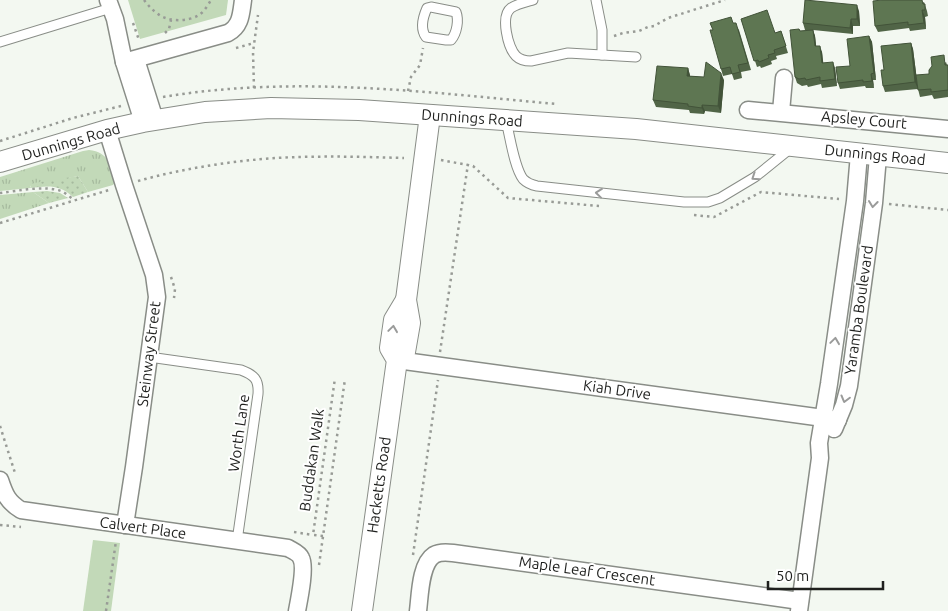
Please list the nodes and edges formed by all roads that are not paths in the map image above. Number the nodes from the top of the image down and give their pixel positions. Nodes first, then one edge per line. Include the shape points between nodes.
1 (243, 0) edge
2 (534, 0) edge
3 (596, 0) edge
4 (438, 4) edge
5 (112, 9) edge
6 (0, 42) edge
7 (602, 55) junction
8 (636, 57) dead end
9 (130, 60) junction
10 (784, 78) dead end
11 (748, 110) dead end
12 (781, 112) junction
13 (430, 115) junction
14 (149, 121) junction
15 (506, 121) junction
16 (948, 129) edge
17 (107, 130) junction
18 (793, 147) junction
19 (869, 155) junction
20 (0, 162) edge
21 (948, 163) edge
22 (149, 357) junction
23 (397, 360) junction
24 (830, 419) junction
25 (1, 486) edge
26 (117, 524) junction
27 (237, 541) junction
28 (800, 606) edge
29 (297, 611) edge
30 (362, 611) edge
31 (418, 611) edge

1 - 9 street via 240,22 228,33
2 - 7 lane via 510,8 506,14 505,27 515,55 531,61 568,53
3 - 7 lane via 603,39
4 - 4 lane via 426,8 423,33 426,37 451,40 455,36 458,17 456,12
5 - 6 lane
5 - 9 street
7 - 8 lane
9 - 14 street
10 - 12 street
11 - 12 street, Apsley Court
12 - 16 street, Apsley Court
13 - 14 street, Dunnings Road via 271,108 205,112
13 - 15 street, Dunnings Road
13 - 23 street, Hacketts Road via 406,300 394,320 390,348
14 - 17 street, Dunnings Road
15 - 18 street, Dunnings Road via 636,129
18 -> 15 lane via 755,178 720,198 708,202 684,202 529,184 518,169
17 - 20 street, Dunnings Road
17 - 22 street, Steinway Street via 154,275 156,308
18 - 19 street, Dunnings Road
19 - 21 street, Dunnings Road
19 - 24 street, Yaramba Boulevard via 852,220 829,384
22 - 26 street, Steinway Street via 134,467
22 - 27 lane, Worth Lane via 241,370 257,381 258,394
23 - 24 street, Kiah Drive
23 - 30 street, Hacketts Road
24 - 28 street, Yaramba Boulevard via 819,443 820,458
25 - 26 street, Calvert Place via 12,505 21,510
26 - 27 street, Calvert Place
27 - 29 street, Calvert Place via 288,548 300,556 303,567
28 - 31 street, Maple Leaf Crescent via 443,552 431,558 425,566

